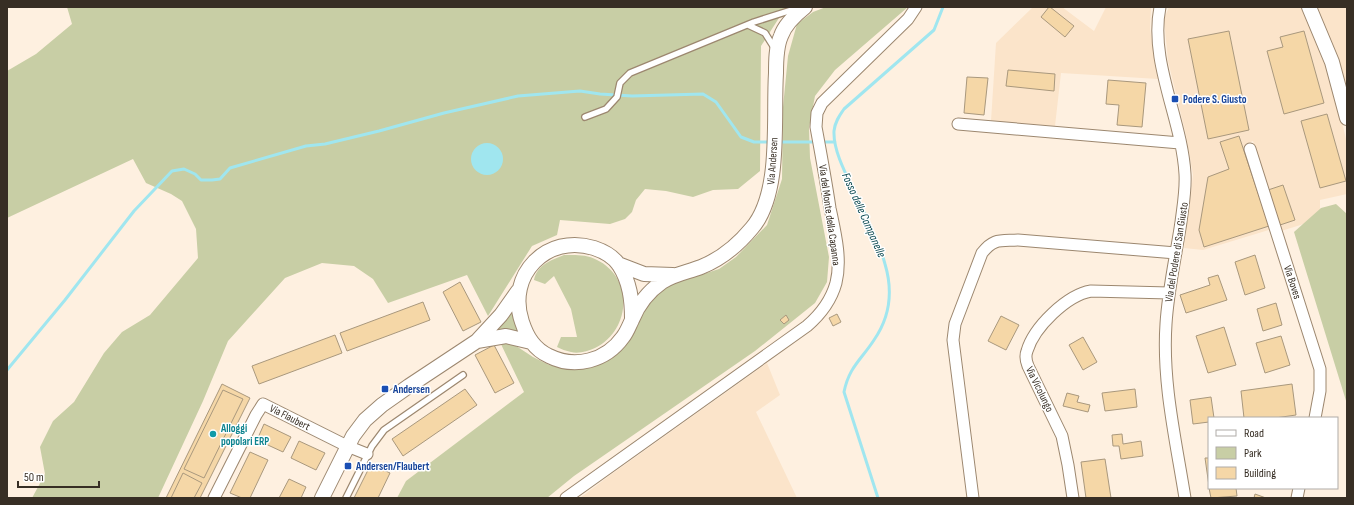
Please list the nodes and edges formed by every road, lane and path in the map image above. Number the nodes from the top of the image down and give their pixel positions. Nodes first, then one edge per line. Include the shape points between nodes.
1 (800, 7) edge
2 (805, 7) edge
3 (916, 7) edge
4 (1160, 7) edge
5 (1309, 7) edge
6 (748, 25) junction
7 (777, 52) junction
8 (585, 117) dead end
9 (1347, 118) edge
10 (958, 124) dead end
11 (1180, 143) junction
12 (1250, 149) dead end
13 (1176, 253) junction
14 (618, 264) junction
15 (675, 275) junction
16 (518, 291) junction
17 (1169, 293) junction
18 (632, 319) junction
19 (477, 341) junction
20 (531, 342) junction
21 (463, 375) dead end
22 (1315, 417) edge
23 (347, 446) junction
24 (367, 454) junction
25 (214, 498) edge
26 (322, 498) edge
27 (346, 498) edge
28 (566, 498) edge
29 (973, 498) edge
30 (1073, 498) edge
31 (1185, 498) edge

1 - 6 lane
2 - 7 street, Via Andersen via 783,31
3 - 28 street, Via del Monte della Capanna via 908,19 822,103 816,119 838,261 836,282 826,306 807,326
4 - 11 street, Via del Podere di San Giusto via 1159,47
5 - 9 street via 1332,62
6 - 7 lane via 765,33
6 - 8 lane via 630,73 620,83 618,94 606,109
7 - 15 street, Via Andersen via 772,177 763,211 738,244 723,256
10 - 11 street
11 - 13 street, Via del Podere di San Giusto via 1185,184
12 - 22 street, Via Boves via 1320,369 1320,391
13 - 17 street, Via del Podere di San Giusto
13 - 29 street via 1018,240 996,241 988,245 982,253 955,324 953,340
14 - 15 street, Via Andersen via 644,274
14 - 16 street, Via Andersen via 604,252 588,246 570,245 557,248 544,254 529,267
14 - 18 street, Via Andersen via 629,288
15 - 18 street, Via Andersen via 649,293
16 - 19 street, Via Andersen
16 - 20 street, Via Andersen via 520,315
17 - 30 street, Via Vicolungo via 1083,293 1049,318 1038,330 1027,350 1028,366 1062,436
17 - 31 street, Via del Podere di San Giusto via 1166,325 1169,396
18 - 20 street, Via Andersen via 625,336 616,345 600,357 590,360 575,362 557,359
19 - 20 street, Via Andersen via 506,336
19 - 23 street, Via Andersen via 376,410 356,430
21 - 24 lane via 388,427 376,439
23 - 24 street
23 - 25 street, Via Flaubert via 263,404
23 - 26 street, Via Andersen
24 - 27 lane

